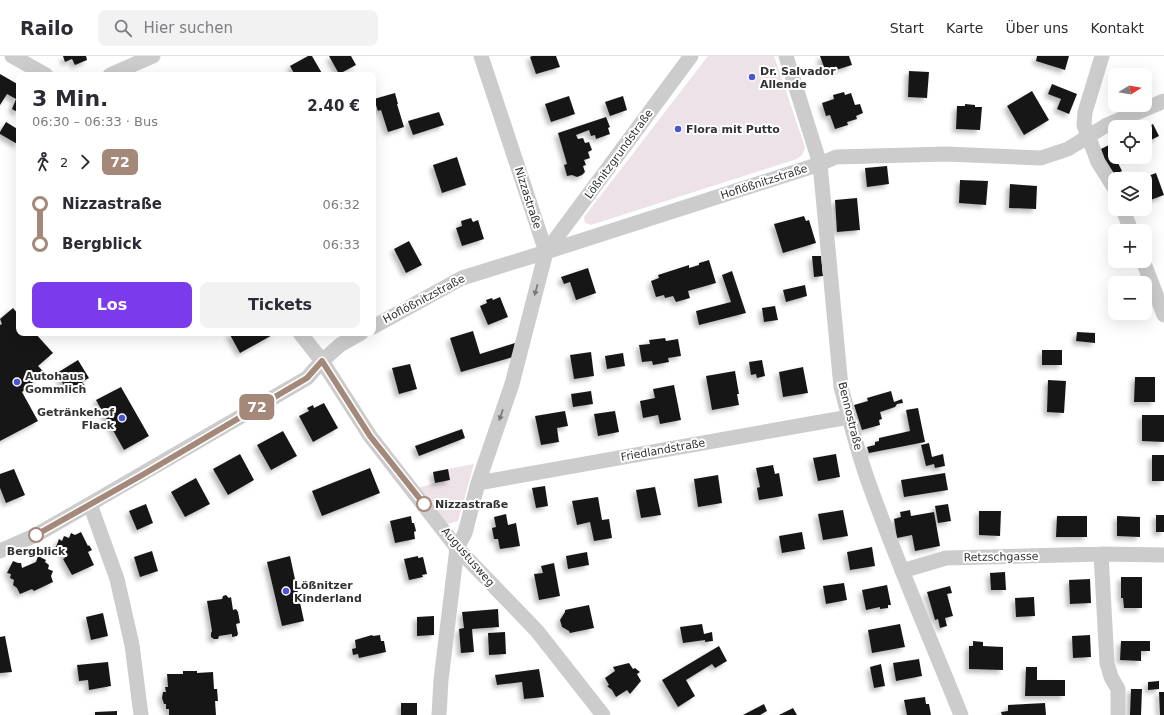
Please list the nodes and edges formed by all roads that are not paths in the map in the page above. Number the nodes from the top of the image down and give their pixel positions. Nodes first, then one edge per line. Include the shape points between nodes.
1 (12, 56) edge
2 (153, 56) edge
3 (481, 56) edge
4 (691, 56) edge
5 (786, 56) edge
6 (1102, 56) edge
7 (41, 72) edge
8 (117, 72) edge
9 (1164, 101) edge
10 (1088, 136) junction
11 (820, 164) junction
12 (1108, 178) edge
13 (546, 252) junction
14 (1146, 268) edge
15 (1164, 314) edge
16 (376, 325) edge
17 (302, 336) edge
18 (356, 336) edge
19 (322, 361) junction
20 (849, 417) junction
21 (478, 483) junction
22 (90, 504) junction
23 (457, 548) junction
24 (0, 551) edge
25 (1101, 554) junction
26 (1164, 555) edge
27 (902, 571) junction
28 (142, 715) edge
29 (439, 715) edge
30 (603, 715) edge
31 (961, 715) edge
32 (1118, 715) edge

1 - 7 street
2 - 8 street
3 - 13 street, Nizzastraße
4 - 13 street, Lößnitzgrundstraße
5 - 11 street, Bennostraße
6 - 10 street via 1085,112 1084,124
9 - 10 street, Hoflößnitzstraße
10 - 11 street, Hoflößnitzstraße via 1068,149 1041,158 946,154 836,157
10 - 12 street via 1098,162
11 - 13 street, Hoflößnitzstraße
11 - 20 street, Bennostraße via 841,387
13 - 16 street, Hoflößnitzstraße via 462,278
13 -> 21 street via 512,384
14 - 15 street
17 - 19 street, Augustusweg
18 - 19 street via 340,345
19 - 22 street via 307,378
19 - 23 street, Augustusweg via 370,436
20 - 21 street, Friedlandstraße
20 - 27 street, Bennostraße via 866,474
21 - 23 street via 465,533
22 - 24 street via 36,535
22 - 28 street via 117,579 132,645
23 - 29 street
23 - 30 street, Augustusweg via 537,632
25 - 26 street, Retzschgasse
25 - 27 street, Retzschgasse via 946,558
25 - 32 street via 1107,663 1118,689
27 - 31 street, Bennostraße

